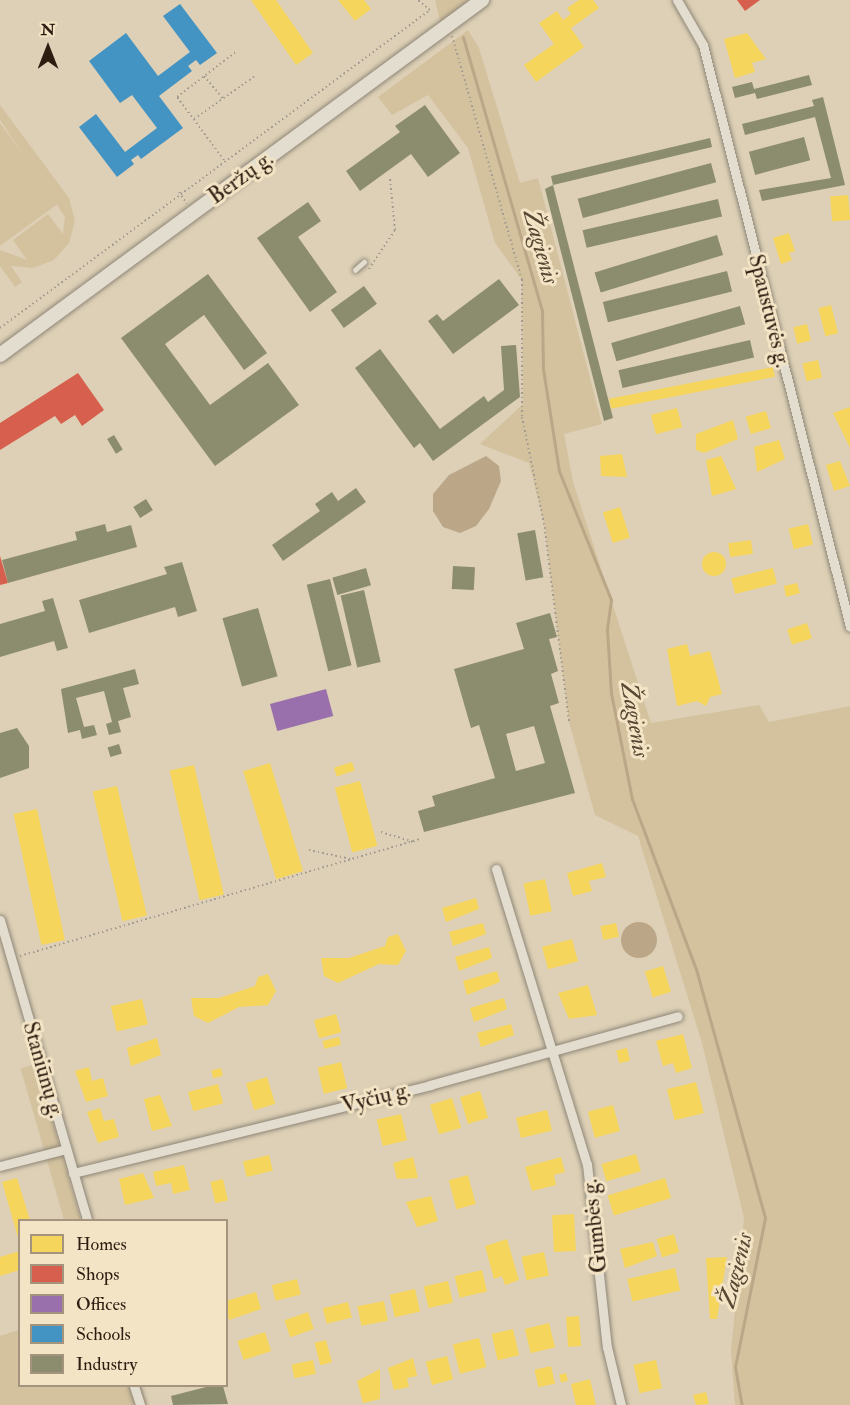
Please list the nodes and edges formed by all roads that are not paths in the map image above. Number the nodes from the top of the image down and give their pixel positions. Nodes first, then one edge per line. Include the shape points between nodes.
1 (482, 0) edge
2 (677, 0) edge
3 (364, 262) dead end
4 (355, 270) dead end
5 (0, 355) edge
6 (850, 584) edge
7 (840, 587) junction
8 (850, 627) edge
9 (496, 869) dead end
10 (0, 920) edge
11 (678, 1016) dead end
12 (550, 1052) junction
13 (66, 1149) junction
14 (0, 1166) edge
15 (73, 1173) junction
16 (86, 1219) edge
17 (134, 1387) edge
18 (140, 1405) edge
19 (621, 1405) edge

1 - 5 main road, Beržų g.
2 - 7 street, Spaustuvės g. via 703,45
3 - 4 lane
6 - 7 street
7 - 8 street, Spaustuvės g.
9 - 12 street, Gumbės g.
10 - 13 street, Staniūnų g.
11 - 12 street, Vyčių g.
12 - 15 street, Vyčių g.
12 - 19 street, Gumbės g. via 587,1164 607,1347
13 - 14 street
13 - 15 street, Staniūnų g.
15 - 16 street, Staniūnų g.
17 - 18 street

